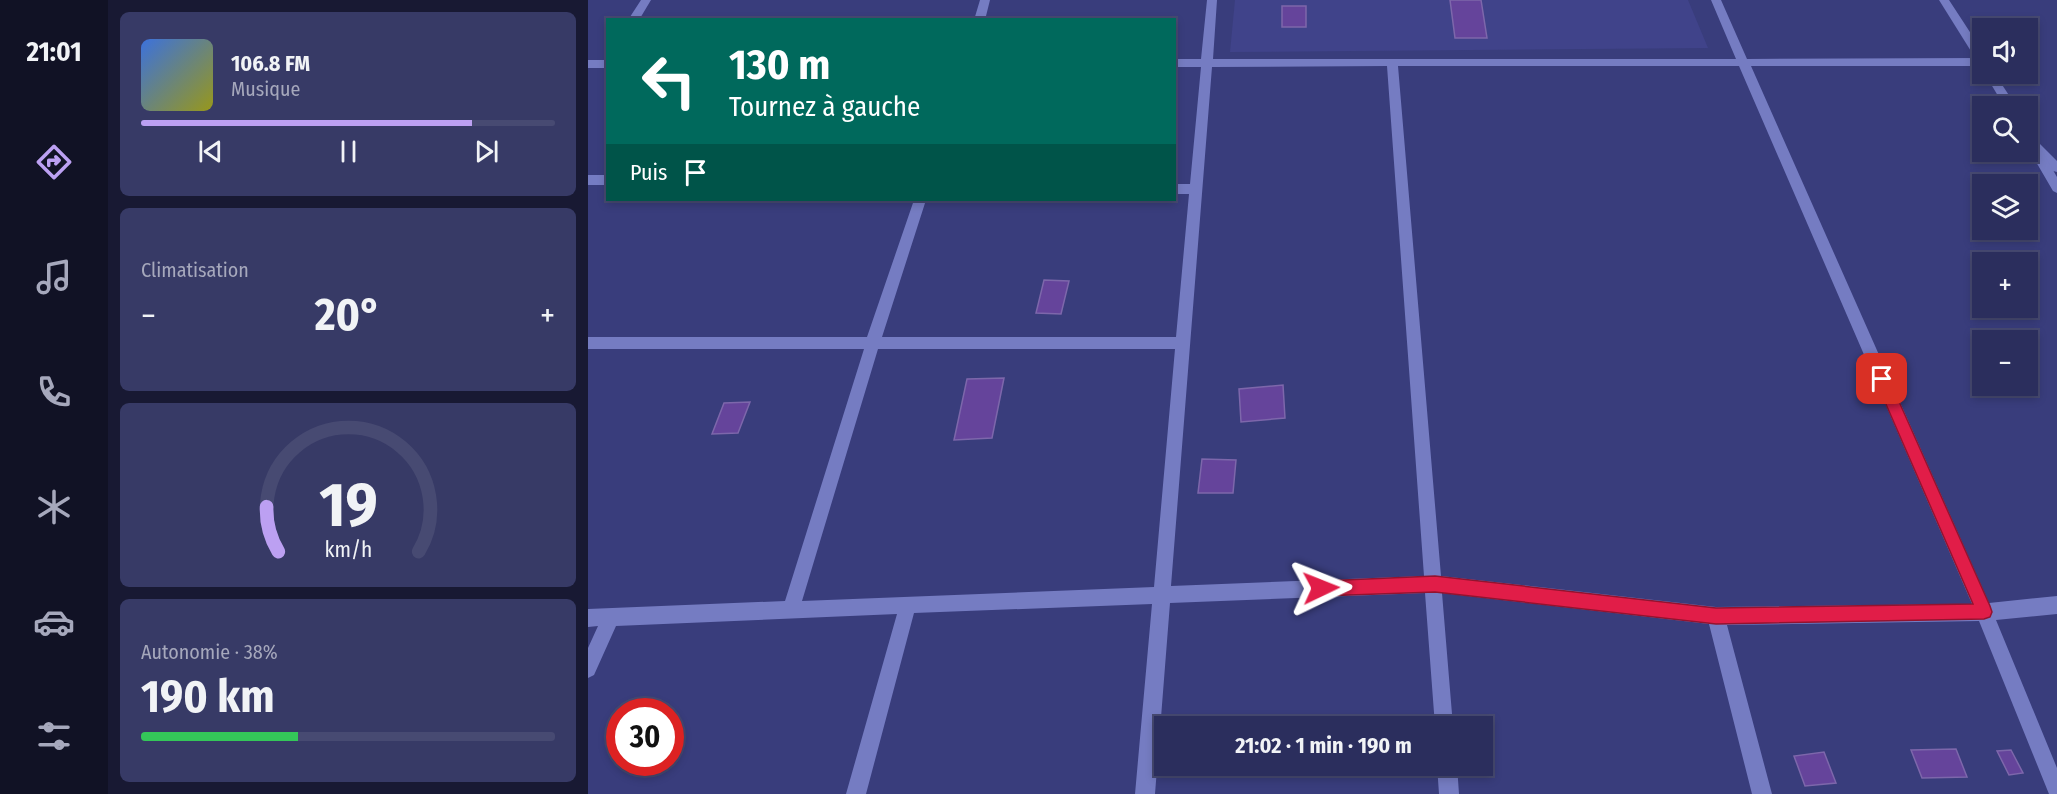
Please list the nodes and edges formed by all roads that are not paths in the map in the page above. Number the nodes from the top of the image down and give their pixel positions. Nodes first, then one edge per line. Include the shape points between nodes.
1 (646, 0) edge
2 (985, 0) edge
3 (1212, 0) edge
4 (1716, 0) edge
5 (1944, 0) edge
6 (634, 18) edge
7 (980, 18) edge
8 (1972, 44) edge
9 (1972, 61) edge
10 (606, 62) edge
11 (1207, 62) junction
12 (1392, 62) junction
13 (1743, 62) junction
14 (1176, 63) edge
15 (588, 64) edge
16 (2038, 149) edge
17 (2038, 155) edge
18 (2057, 168) edge
19 (588, 180) edge
20 (606, 180) edge
21 (2057, 188) edge
22 (1176, 189) edge
23 (1196, 189) junction
24 (920, 201) edge
25 (588, 343) edge
26 (1183, 343) junction
27 (872, 345) junction
28 (1435, 584) junction
29 (1160, 594) junction
30 (908, 605) junction
31 (2057, 605) edge
32 (790, 610) junction
33 (1984, 612) junction
34 (1716, 616) junction
35 (611, 617) junction
36 (588, 618) edge
37 (588, 669) edge
38 (1443, 716) edge
39 (1448, 776) edge
40 (2057, 790) edge
41 (856, 794) edge
42 (1145, 794) edge
43 (1449, 794) edge
44 (1762, 794) edge

1 - 6 street
2 - 7 street
3 - 11 street
4 - 13 street
5 - 8 street
9 - 13 street
10 - 15 street
11 - 12 street
11 - 14 street
11 - 23 street
12 - 13 street
12 - 28 street
13 - 33 street
16 - 18 street
17 - 21 street
19 - 20 street
22 - 23 street
23 - 26 street
24 - 27 street
25 - 27 street
26 - 27 street
26 - 29 street
27 - 32 street
28 - 29 street
28 - 34 street
28 - 38 street
29 - 30 street
29 - 42 street
30 - 32 street
30 - 41 street
31 - 33 street
32 - 35 street
33 - 34 street
33 - 40 street
34 - 44 street
35 - 36 street
35 - 37 street
39 - 43 street

